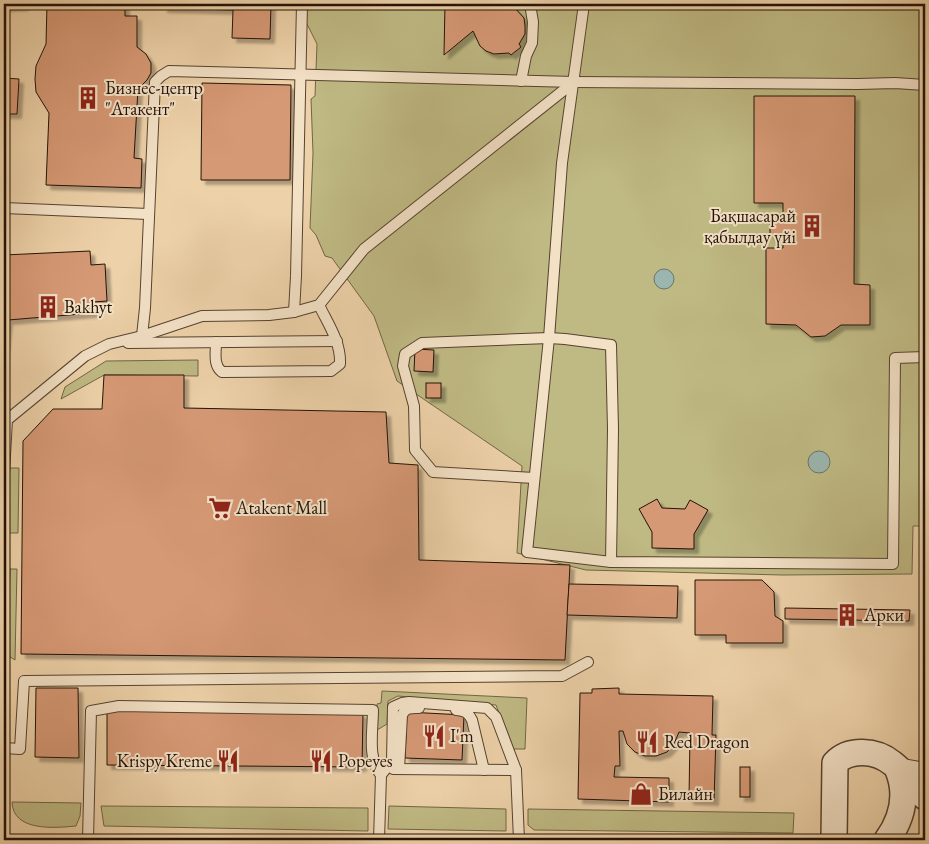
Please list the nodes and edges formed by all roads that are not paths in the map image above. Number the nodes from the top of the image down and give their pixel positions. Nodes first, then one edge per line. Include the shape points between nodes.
1 (302, 4) edge
2 (530, 4) edge
3 (584, 4) edge
4 (302, 75) junction
5 (521, 81) junction
6 (574, 82) junction
7 (925, 85) edge
8 (4, 208) edge
9 (148, 214) junction
10 (319, 305) junction
11 (294, 312) junction
12 (142, 336) junction
13 (549, 338) junction
14 (337, 341) junction
15 (216, 342) junction
16 (110, 344) junction
17 (925, 357) edge
18 (5, 420) edge
19 (4, 473) edge
20 (534, 478) junction
21 (611, 562) junction
22 (588, 662) dead end
23 (4, 748) edge
24 (895, 766) junction
25 (925, 768) edge
26 (399, 769) junction
27 (484, 770) junction
28 (516, 770) junction
29 (384, 772) junction
30 (925, 797) edge
31 (88, 840) edge
32 (379, 840) edge
33 (519, 840) edge
34 (834, 840) edge
35 (887, 840) edge

1 - 4 lane
2 - 5 lane via 532,43
3 - 6 lane
4 - 5 lane
4 - 9 lane via 170,71 161,76 156,82
4 - 11 lane
5 - 6 lane
6 - 7 lane
6 - 10 lane via 364,249
6 - 13 lane via 562,163
8 - 9 lane
9 - 12 lane
10 - 11 lane
10 - 14 lane
11 - 12 lane via 202,316
12 - 16 lane
13 - 20 lane
13 - 20 lane via 422,343 405,354 403,366 414,406 415,450 433,472
13 - 21 lane via 612,345
14 - 15 lane
14 - 15 lane via 340,364 331,371 227,372 217,367
15 - 16 lane
16 - 18 lane via 85,356
17 - 21 lane via 895,358 893,564
18 - 19 lane
20 - 21 lane via 527,552
22 - 23 lane via 562,676 24,681 20,749
24 - 25 lane
24 - 30 street
24 - 34 street via 876,754 858,752 842,756 835,763
24 - 35 street via 904,784 902,805
26 - 27 lane
26 - 27 lane via 402,715 410,708 468,713
26 - 29 lane
27 - 28 lane
28 - 29 lane via 496,717 487,708 409,702 394,707 392,762
28 - 33 lane
29 - 31 lane via 376,769 373,757 373,710 119,706 91,710
29 - 32 lane

